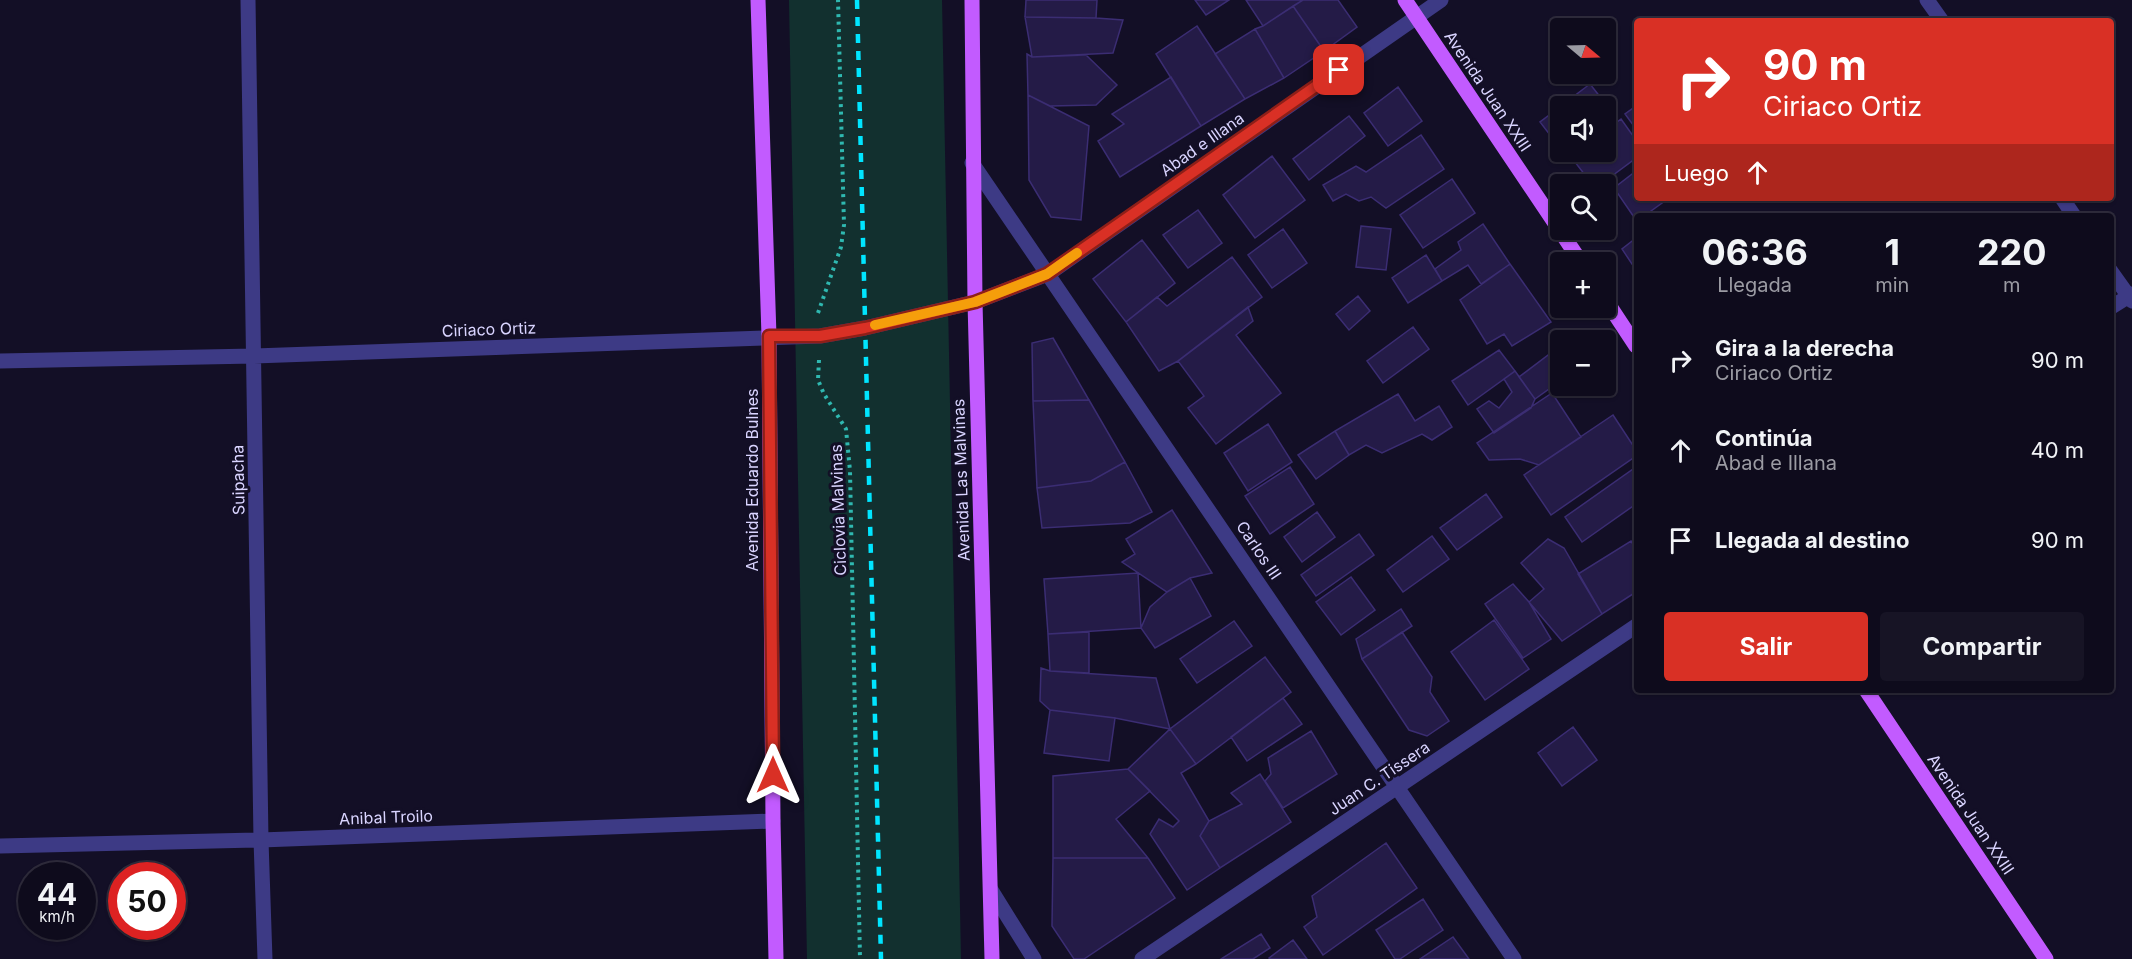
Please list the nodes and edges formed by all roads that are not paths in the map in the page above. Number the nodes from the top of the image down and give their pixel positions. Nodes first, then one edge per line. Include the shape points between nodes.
1 (248, 0) edge
2 (758, 0) edge
3 (972, 0) edge
4 (1406, 0) edge
5 (1441, 0) edge
6 (1927, 0) edge
7 (1416, 16) junction
8 (1940, 18) edge
9 (972, 163) junction
10 (1574, 252) edge
11 (1047, 274) junction
12 (2114, 275) edge
13 (2131, 297) edge
14 (975, 302) junction
15 (2114, 306) edge
16 (1616, 316) edge
17 (769, 336) junction
18 (1634, 343) edge
19 (254, 356) junction
20 (0, 362) edge
21 (1634, 627) edge
22 (1868, 693) edge
23 (1399, 787) junction
24 (773, 821) junction
25 (261, 840) junction
26 (0, 846) edge
27 (991, 890) junction
28 (265, 959) edge
29 (776, 959) edge
30 (992, 959) edge
31 (1034, 959) edge
32 (1142, 959) edge
33 (1514, 959) edge
34 (2046, 959) edge

1 - 19 street, Suipacha
2 - 17 main road, Avenida Eduardo Bulnes
3 - 9 main road, Avenida Las Malvinas
4 - 7 main road, Avenida Juan XXIII
5 - 7 street, Abad e Illana
6 - 8 street
7 - 10 main road, Avenida Juan XXIII
7 - 11 street, Abad e Illana
9 - 11 street, Carlos III
9 - 14 main road, Avenida Las Malvinas
11 - 14 street, Abad e Illana
11 - 23 street, Carlos III
12 - 13 street
13 - 15 street
14 - 17 street, Ciriaco Ortiz via 820,336
14 - 27 main road, Avenida Las Malvinas
16 - 18 main road
17 - 19 street, Ciriaco Ortiz
17 - 24 main road, Avenida Eduardo Bulnes
19 - 20 street, Ciriaco Ortiz
19 - 25 street, Suipacha
21 - 23 street, Juan C. Tissera
22 - 34 main road, Avenida Juan XXIII
23 - 32 street, Juan C. Tissera
23 - 33 street, Carlos III
24 - 25 street, Anibal Troilo
24 - 29 main road, Avenida Eduardo Bulnes
25 - 26 street, Anibal Troilo
25 - 28 street, Suipacha
27 - 30 main road, Avenida Las Malvinas
27 - 31 street

